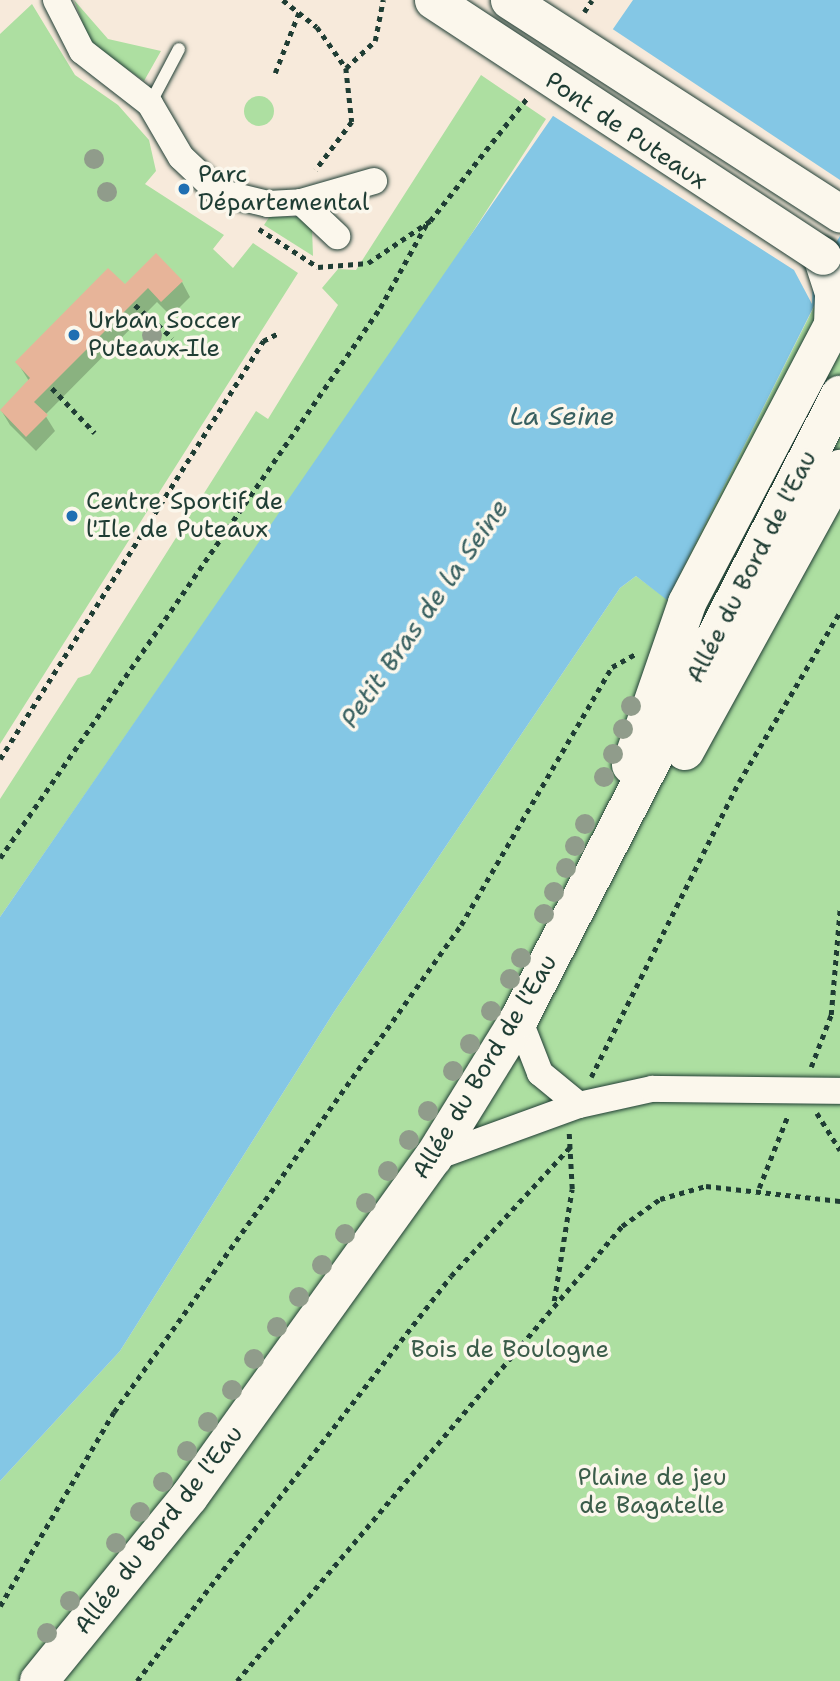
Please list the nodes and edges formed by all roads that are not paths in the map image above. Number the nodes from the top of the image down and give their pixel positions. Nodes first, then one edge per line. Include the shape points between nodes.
1 (56, 0) edge
2 (433, 0) edge
3 (509, 0) edge
4 (179, 50) dead end
5 (150, 104) junction
6 (374, 181) dead end
7 (303, 191) junction
8 (840, 213) edge
9 (337, 236) dead end
10 (822, 256) joint
11 (836, 315) edge
12 (840, 395) edge
13 (840, 469) edge
14 (628, 812) junction
15 (519, 1019) junction
16 (819, 1090) edge
17 (579, 1105) junction
18 (433, 1158) junction
19 (39, 1681) edge

1 - 5 street via 82,51
2 - 10 main road, Pont de Puteaux, bridge
3 - 8 main road, Pont de Puteaux, bridge
4 - 5 lane
5 - 7 street via 201,182 236,199
6 - 7 street
7 - 9 street
10 - 11 main road
11 - 14 main road via 687,603 632,755
12 - 14 main road, Allée du Bord de l'Eau
13 - 14 main road via 662,792
14 - 15 main road, Allée du Bord de l'Eau
15 - 17 street via 540,1073
15 - 18 main road, Allée du Bord de l'Eau
16 - 17 street via 652,1089
17 - 18 street
18 - 19 main road, Allée du Bord de l'Eau via 189,1497

